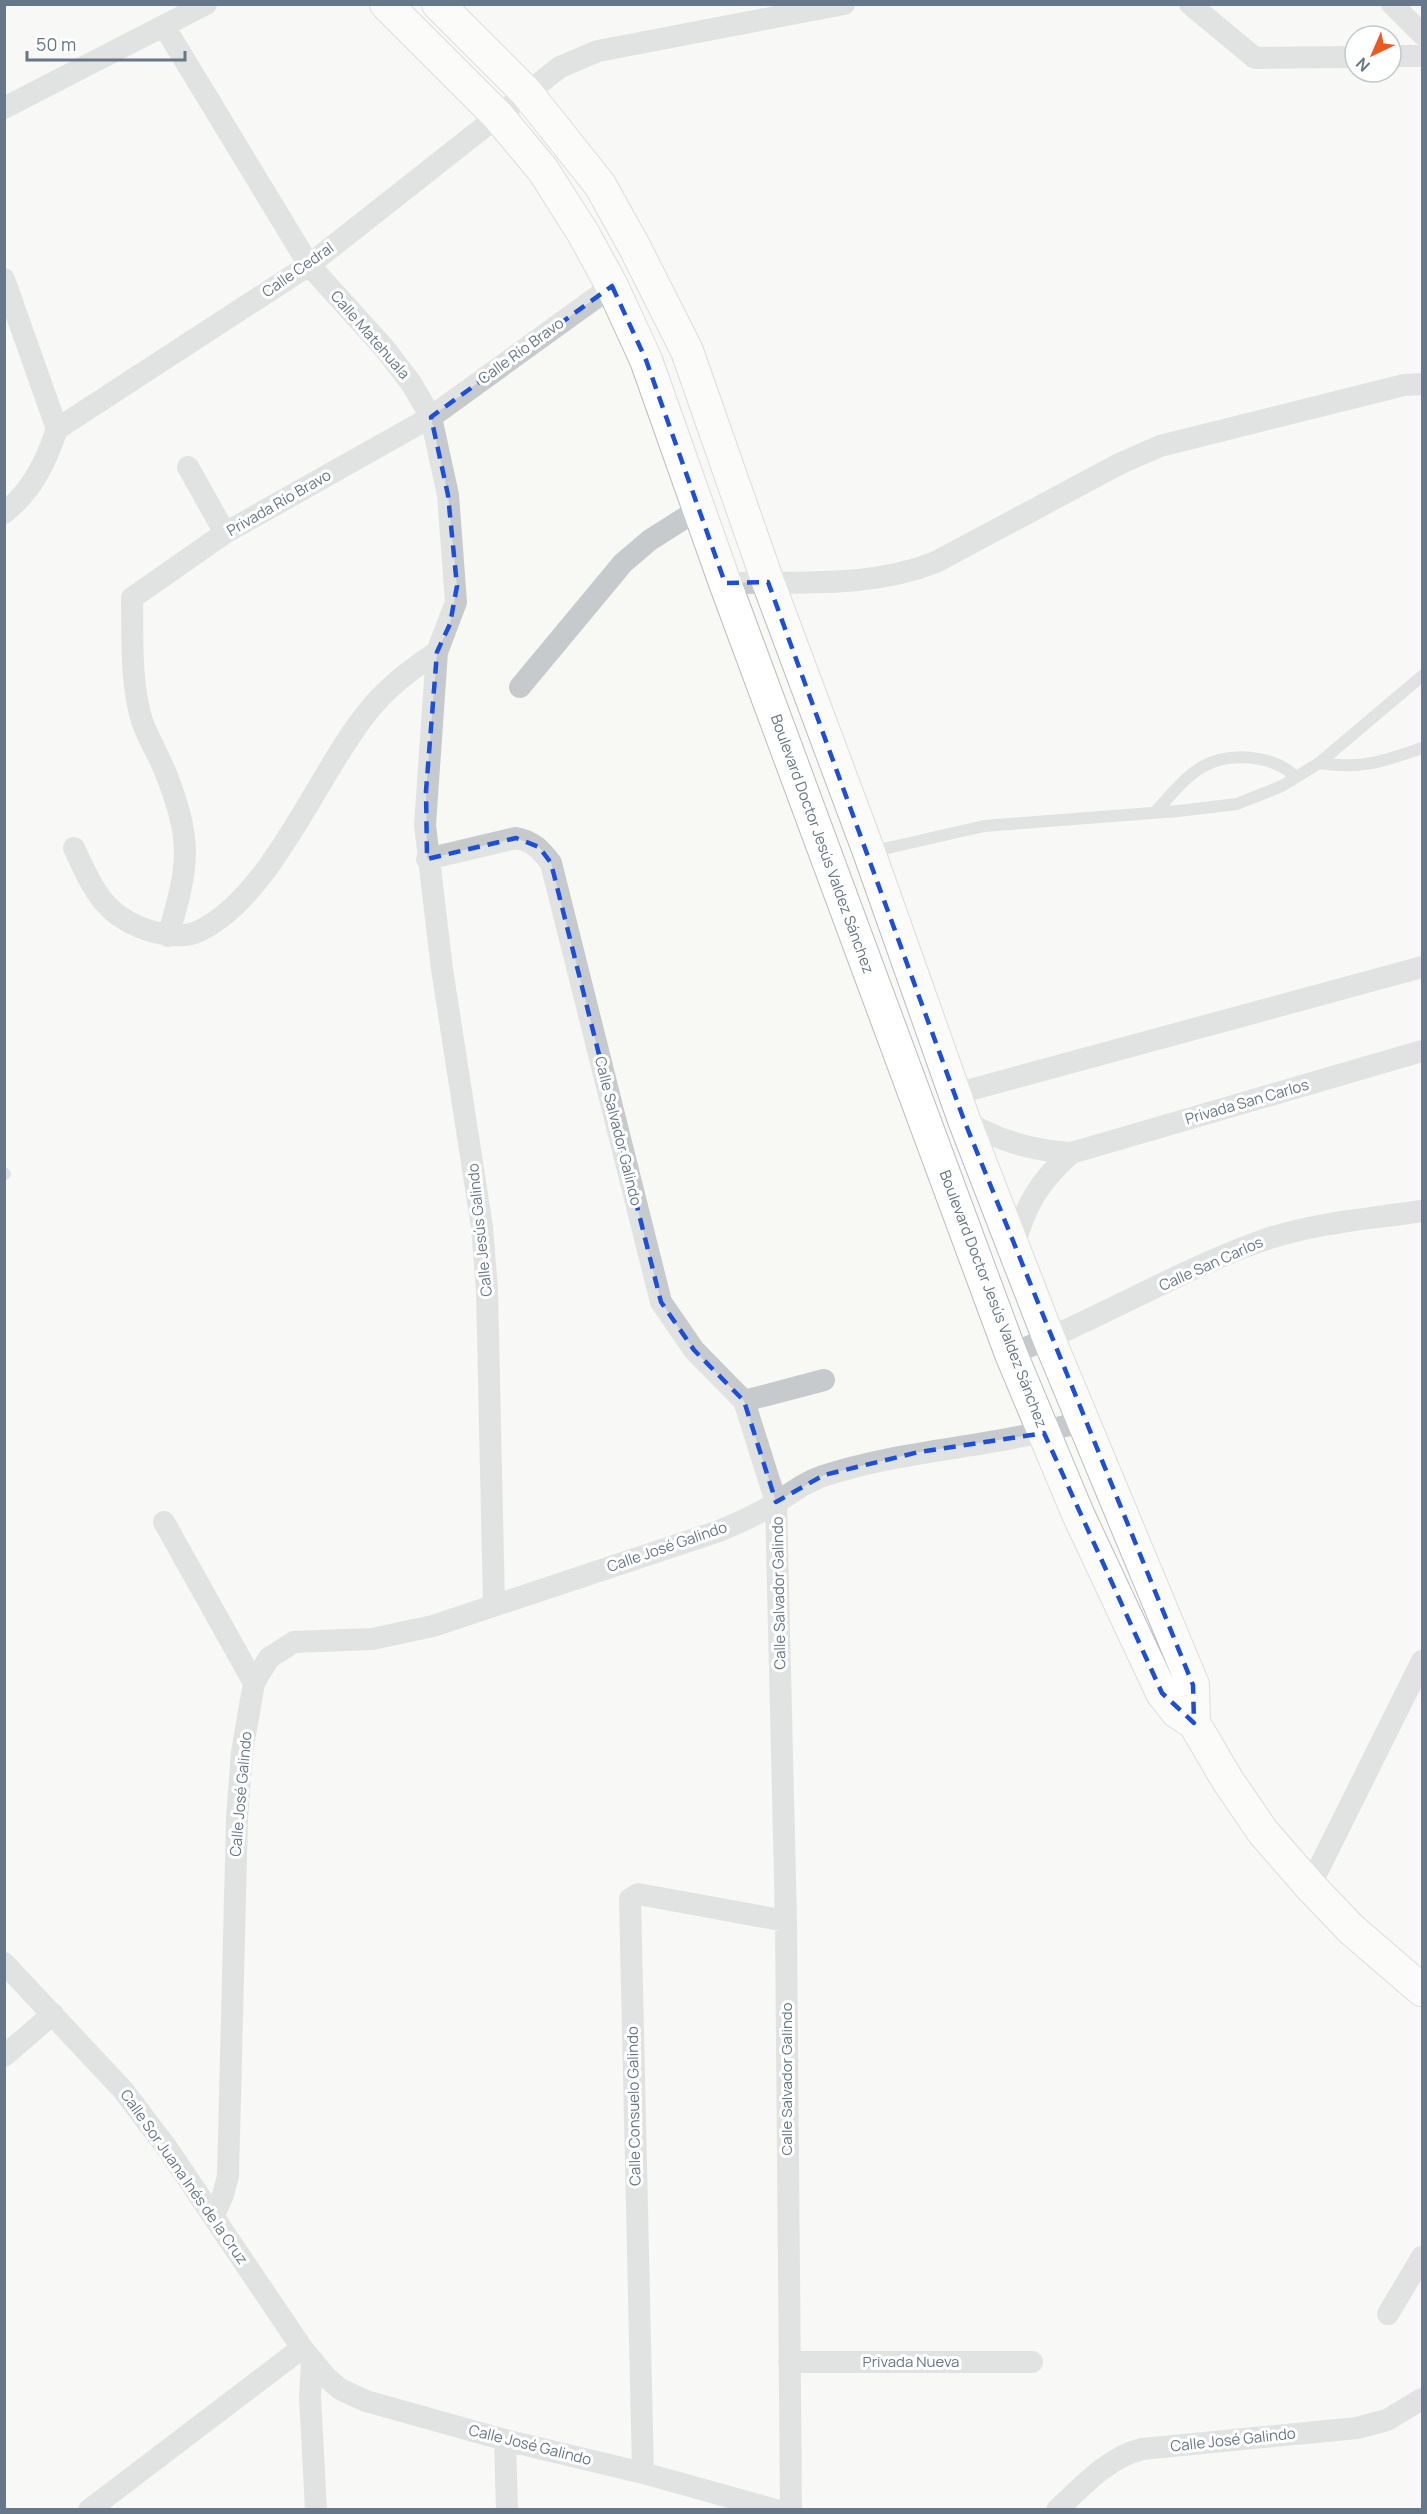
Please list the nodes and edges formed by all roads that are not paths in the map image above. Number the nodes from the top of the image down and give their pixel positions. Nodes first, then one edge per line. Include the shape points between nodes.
1 (206, 4) edge
2 (386, 4) edge
3 (438, 4) edge
4 (844, 4) edge
5 (1190, 4) edge
6 (1392, 4) edge
7 (164, 26) junction
8 (1422, 34) edge
9 (1403, 56) edge
10 (1422, 56) edge
11 (1343, 57) edge
12 (526, 92) junction
13 (4, 108) edge
14 (498, 116) junction
15 (309, 265) junction
16 (4, 279) edge
17 (612, 286) junction
18 (1422, 384) edge
19 (431, 417) junction
20 (57, 429) junction
21 (188, 466) dead end
22 (699, 509) junction
23 (4, 513) edge
24 (225, 533) junction
25 (768, 582) junction
26 (725, 583) junction
27 (437, 652) junction
28 (1422, 676) edge
29 (520, 687) dead end
30 (1422, 748) edge
31 (1319, 763) junction
32 (1295, 776) junction
33 (1154, 813) junction
34 (74, 848) dead end
35 (869, 852) junction
36 (427, 859) junction
37 (168, 936) junction
38 (1422, 967) edge
39 (1422, 1051) edge
40 (959, 1107) junction
41 (1071, 1153) junction
42 (1422, 1211) edge
43 (1014, 1247) junction
44 (1049, 1340) junction
45 (1011, 1354) junction
46 (824, 1380) dead end
47 (744, 1401) junction
48 (1082, 1420) junction
49 (1044, 1433) junction
50 (776, 1502) junction
51 (165, 1522) dead end
52 (494, 1605) junction
53 (1422, 1661) edge
54 (254, 1683) junction
55 (1194, 1724) junction
56 (1310, 1886) junction
57 (786, 1921) junction
58 (4, 1963) edge
59 (1422, 1990) edge
60 (53, 2014) junction
61 (4, 2056) edge
62 (214, 2215) junction
63 (1422, 2257) edge
64 (1388, 2314) dead end
65 (307, 2354) junction
66 (789, 2362) junction
67 (1032, 2362) dead end
68 (1422, 2399) edge
69 (506, 2440) junction
70 (643, 2473) junction
71 (89, 2510) edge
72 (316, 2510) edge
73 (507, 2510) edge
74 (776, 2510) edge
75 (791, 2510) edge
76 (1057, 2510) edge

1 - 7 street
2 - 14 main road, Boulevard Doctor Jesús Valdez Sánchez
3 - 12 main road, Boulevard Doctor Jesús Valdez Sánchez
4 - 12 street, Calle Cedral via 598,51 560,68
5 - 11 street via 1255,58
6 - 8 street
7 - 13 street
7 - 15 street, Calle Matehuala
9 - 10 street
12 - 14 street, Calle Cedral
12 - 25 main road, Boulevard Doctor Jesús Valdez Sánchez via 600,185 687,351
14 - 15 street, Calle Cedral
14 - 17 main road, Boulevard Doctor Jesús Valdez Sánchez via 543,170
15 - 19 street, Calle Matehuala via 385,349
15 - 20 street, Calle Cedral
16 - 20 street
17 - 19 street, Calle Río Bravo
17 - 22 main road, Boulevard Doctor Jesús Valdez Sánchez via 646,360
18 - 25 street via 1404,385 1160,446 911,572 851,583
19 - 24 street, Privada Río Bravo
19 - 27 street, Calle Matehuala via 448,495 457,586 450,624
20 - 23 street via 34,480 22,498
21 - 24 street
22 - 26 main road, Boulevard Doctor Jesús Valdez Sánchez
22 - 29 street via 650,540 623,563
24 - 37 street, Privada Río Bravo via 132,598 137,699 185,831 184,882
25 - 26 street
25 - 35 main road, Boulevard Doctor Jesús Valdez Sánchez
26 - 45 main road, Boulevard Doctor Jesús Valdez Sánchez
27 - 36 street, Calle Matehuala via 426,802
27 - 37 street via 396,680 365,715 254,884 223,916 197,933
28 - 31 lane
30 - 31 lane via 1373,765
31 - 32 lane
32 - 33 lane via 1282,786 1237,804
32 - 33 lane via 1274,762 1258,759 1214,761 1183,782
33 - 35 lane via 984,826
34 - 37 street via 96,894 115,915
35 - 40 main road, Boulevard Doctor Jesús Valdez Sánchez
36 - 47 street, Calle Salvador Galindo via 516,838 539,847 551,863 661,1302 694,1350
36 - 52 street, Calle Jesús Galindo via 488,1290
38 - 40 street
39 - 41 street, Privada San Carlos
40 - 41 street, Privada San Carlos via 988,1134 1015,1145
40 - 43 main road, Boulevard Doctor Jesús Valdez Sánchez
41 - 43 street, Privada San Carlos via 1033,1195
42 - 44 street, Calle San Carlos via 1302,1230 1260,1241
43 - 44 main road, Boulevard Doctor Jesús Valdez Sánchez
44 - 45 street, Calle San Carlos
44 - 48 main road, Boulevard Doctor Jesús Valdez Sánchez
45 - 49 main road, Boulevard Doctor Jesús Valdez Sánchez
46 - 47 street
47 - 50 street, Calle Salvador Galindo
48 - 49 street, Calle José Galindo
48 - 55 main road, Boulevard Doctor Jesús Valdez Sánchez via 1192,1685
49 - 50 street, Calle José Galindo via 919,1452 824,1476
49 - 55 main road, Boulevard Doctor Jesús Valdez Sánchez via 1162,1693 1177,1712
50 - 52 street, Calle José Galindo via 719,1531
50 - 57 street, Calle Salvador Galindo
51 - 54 street
52 - 54 street, Calle José Galindo via 406,1634 294,1642 269,1658
53 - 56 street
54 - 62 street, Calle José Galindo via 242,1752 237,1818 228,2176
55 - 56 main road, Boulevard Doctor Jesús Valdez Sánchez via 1263,1832
56 - 59 main road, Boulevard Doctor Jesús Valdez Sánchez via 1351,1929
57 - 66 street, Calle Salvador Galindo
57 - 70 street, Calle Consuelo Galindo via 638,1894 630,1899
58 - 60 street, Calle Sor Juana Inés de la Cruz
60 - 61 street
60 - 62 street, Calle Sor Juana Inés de la Cruz via 123,2090
62 - 65 street, Calle Sor Juana Inés de la Cruz
63 - 64 street
65 - 69 street, Calle José Galindo via 340,2389 366,2401
65 - 71 street
65 - 72 street
66 - 67 street, Privada Nueva
66 - 75 street, Calle Salvador Galindo
68 - 76 street, Calle José Galindo via 1387,2420 1357,2428 1142,2449 1125,2454
69 - 70 street, Calle José Galindo
69 - 73 street
70 - 74 street, Calle José Galindo

